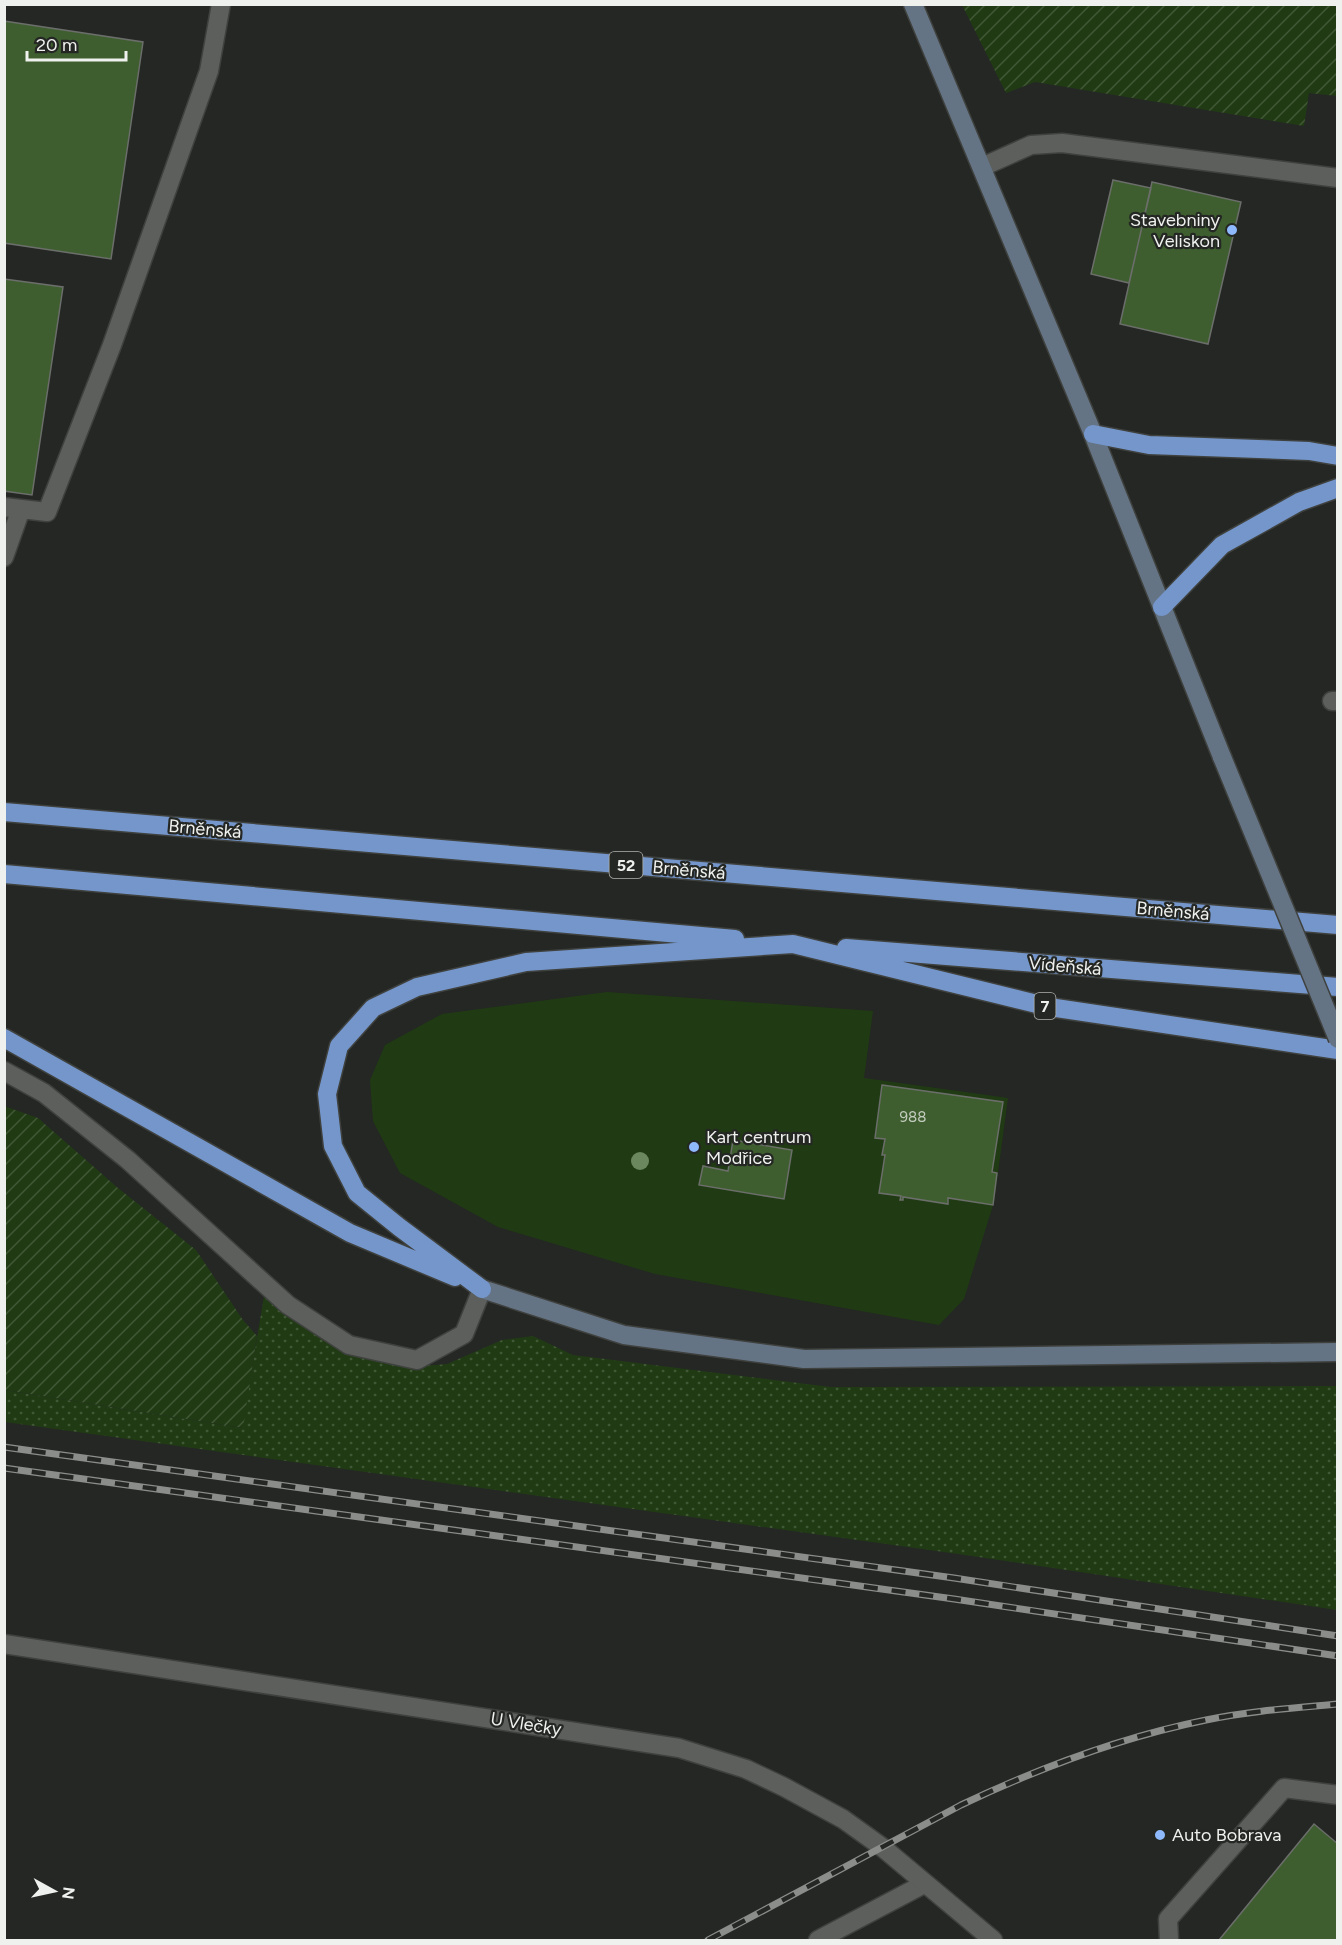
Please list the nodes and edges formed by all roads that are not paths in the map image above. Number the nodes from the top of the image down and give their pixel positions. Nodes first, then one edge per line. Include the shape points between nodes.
1 (220, 4) edge
2 (913, 4) edge
3 (982, 167) junction
4 (1338, 178) edge
5 (1093, 434) junction
6 (1338, 456) edge
7 (1338, 488) edge
8 (13, 508) edge
9 (4, 558) edge
10 (1162, 607) junction
11 (4, 812) edge
12 (4, 874) edge
13 (1338, 925) edge
14 (793, 944) junction
15 (1338, 987) edge
16 (4, 1038) edge
17 (1338, 1039) edge
18 (1338, 1050) edge
19 (4, 1071) edge
20 (482, 1289) junction
21 (1338, 1352) edge
22 (4, 1644) edge
23 (1338, 1795) edge
24 (924, 1884) junction
25 (818, 1941) edge
26 (993, 1941) edge
27 (1169, 1941) edge

1 - 8 street via 205,82 112,345 47,512
2 - 3 main road
3 - 4 street via 1031,145 1062,143
3 - 5 main road
5 - 6 highway via 1149,445 1309,451
5 - 10 main road
7 - 10 highway via 1299,502 1222,545
8 - 9 street
10 - 17 main road, bridge
11 - 13 highway, Brněnská / 52
12 - 14 highway
14 - 15 highway, Vídeňská
14 - 18 highway, 7 via 1049,1007
14 - 20 highway via 526,962 417,987 373,1008 339,1046 327,1094 333,1146 357,1193
16 - 20 highway via 350,1233
19 - 20 street via 44,1093 128,1160 288,1305 349,1345 417,1360 464,1334
20 - 21 main road via 624,1335 804,1359
22 - 24 street, U Vlečky via 679,1748 746,1769 833,1813 882,1847
23 - 27 street via 1284,1788 1168,1919
24 - 25 street
24 - 26 street, U Vlečky

